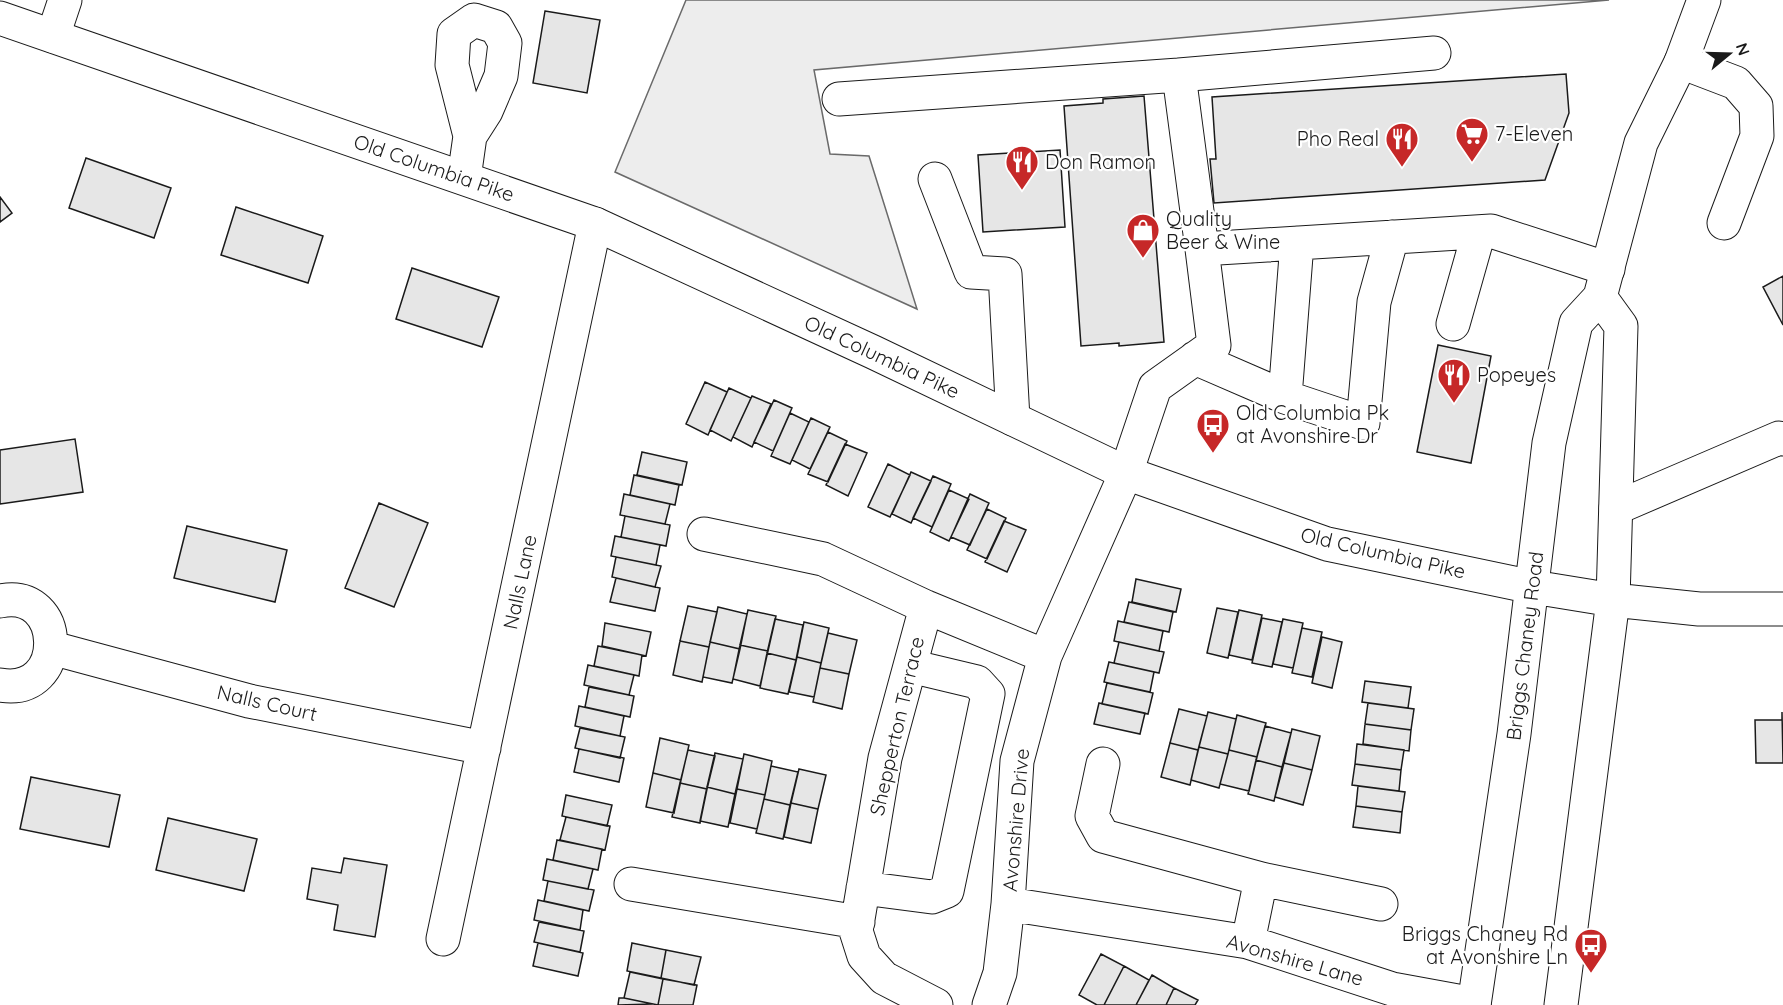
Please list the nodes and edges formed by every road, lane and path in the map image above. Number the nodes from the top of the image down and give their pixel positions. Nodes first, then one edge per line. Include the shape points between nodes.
1 (65, 0) edge
2 (1704, 0) edge
3 (0, 18) edge
4 (54, 36) junction
5 (1434, 53) dead end
6 (1681, 62) junction
7 (1179, 75) junction
8 (840, 99) dead end
9 (470, 136) dead end
10 (464, 178) junction
11 (935, 179) dead end
12 (595, 224) junction
13 (1724, 224) dead end
14 (1479, 232) junction
15 (1392, 237) junction
16 (1297, 243) junction
17 (1202, 249) junction
18 (1604, 283) junction
19 (1453, 324) dead end
20 (1195, 358) junction
21 (1285, 397) junction
22 (1013, 419) junction
23 (1783, 439) edge
24 (1126, 473) junction
25 (1616, 508) junction
26 (704, 534) dead end
27 (1533, 586) junction
28 (1613, 600) junction
29 (0, 601) edge
30 (926, 607) junction
31 (1783, 609) edge
32 (52, 648) junction
33 (1045, 656) junction
34 (910, 666) junction
35 (0, 685) edge
36 (484, 748) junction
37 (1103, 764) dead end
38 (1261, 879) junction
39 (631, 884) dead end
40 (863, 888) junction
41 (1008, 904) junction
42 (1381, 904) dead end
43 (858, 922) junction
44 (443, 939) dead end
45 (1248, 942) junction
46 (1474, 1004) edge
47 (936, 1005) edge
48 (989, 1005) edge
49 (1561, 1005) edge

1 - 4 main road
2 - 6 main road, Briggs Chaney Road
3 - 4 main road, Old Columbia Pike
4 - 10 main road, Old Columbia Pike
5 - 7 main road
6 - 13 main road via 1736,83 1756,106 1757,136
6 - 18 main road, Briggs Chaney Road via 1641,143
7 - 8 main road
7 - 17 main road
9 - 10 main road
10 - 12 main road, Old Columbia Pike
11 - 22 main road via 971,272 1005,274
12 - 22 main road, Old Columbia Pike
12 - 36 main road, Nalls Lane
14 - 15 main road
14 - 18 main road via 1491,231
14 - 19 main road
15 - 16 main road
15 - 21 main road via 1374,302 1363,423
16 - 17 main road
16 - 21 main road
17 - 20 main road, Avonshire Drive via 1214,345
18 - 25 main road via 1621,326
18 - 27 main road, Briggs Chaney Road via 1576,323 1549,443
20 - 21 main road
20 - 24 main road, Avonshire Drive via 1155,387
22 - 24 main road, Old Columbia Pike
23 - 25 main road
24 - 27 main road, Old Columbia Pike via 1327,544
24 - 33 main road, Avonshire Drive
25 - 28 main road
26 - 30 main road via 823,559
27 - 28 main road, Old Columbia Pike
27 - 46 main road, Briggs Chaney Road
28 - 31 main road, Old Columbia Pike via 1699,609
28 - 49 main road
29 - 32 main road via 22,601 35,609 46,619
30 - 33 main road, Shepperton Terrace
30 - 34 main road, Shepperton Terrace
32 - 35 main road via 48,662 30,681 16,686
32 - 36 main road, Nalls Court via 249,701
33 - 41 main road, Avonshire Drive via 1017,761
34 - 40 main road, Shepperton Terrace via 885,758
34 - 40 main road via 977,682 988,694 947,891 932,897
36 - 44 main road, Nalls Lane
37 - 38 main road via 1092,816 1103,836
38 - 42 main road
38 - 45 main road
39 - 43 main road
40 - 43 main road, Shepperton Terrace
41 - 45 main road, Avonshire Lane
41 - 48 main road, Avonshire Drive via 1000,973
43 - 47 main road, Shepperton Terrace via 856,931 864,956 884,978
45 - 46 main road, Avonshire Lane via 1392,989

